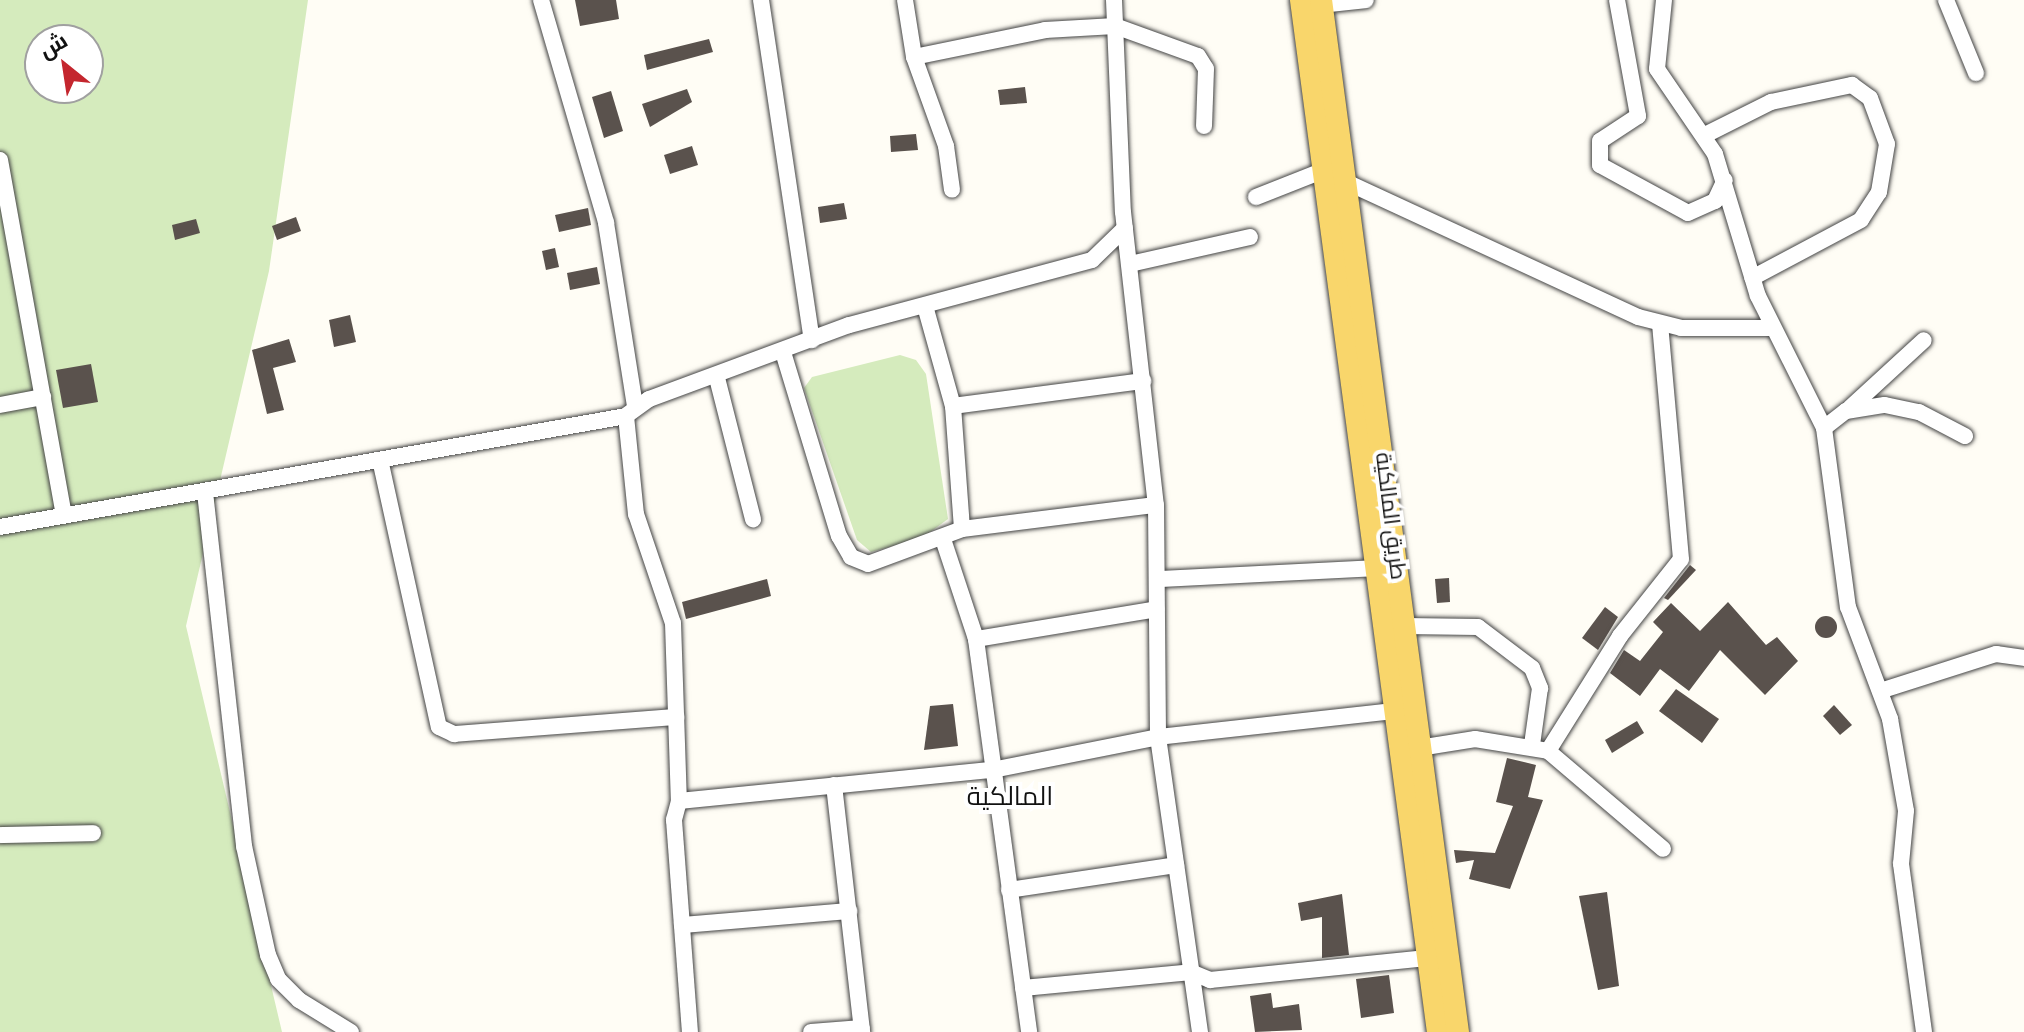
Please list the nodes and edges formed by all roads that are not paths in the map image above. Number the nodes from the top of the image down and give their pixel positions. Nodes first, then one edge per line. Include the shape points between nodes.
1 (541, 0) edge
2 (761, 0) edge
3 (905, 0) edge
4 (1114, 0) edge
5 (1366, 0) edge
6 (1617, 0) edge
7 (1664, 0) edge
8 (1946, 0) edge
9 (1314, 2) edge
10 (1115, 26) junction
11 (914, 57) junction
12 (1976, 73) dead end
13 (1204, 126) dead end
14 (1705, 135) junction
15 (0, 160) edge
16 (1322, 171) junction
17 (1725, 180) junction
18 (1344, 181) junction
19 (952, 190) dead end
20 (1256, 197) dead end
21 (1125, 228) junction
22 (1250, 237) dead end
23 (1130, 264) junction
24 (1752, 278) junction
25 (925, 306) junction
26 (1660, 324) junction
27 (1772, 328) junction
28 (812, 340) junction
29 (1924, 340) dead end
30 (783, 352) junction
31 (717, 378) junction
32 (1143, 381) junction
33 (43, 397) junction
34 (1377, 401) junction
35 (1352, 404) junction
36 (0, 405) edge
37 (953, 406) junction
38 (630, 411) junction
39 (1846, 411) junction
40 (1824, 428) junction
41 (1965, 436) dead end
42 (381, 464) junction
43 (205, 492) junction
44 (1156, 505) junction
45 (64, 515) junction
46 (753, 519) dead end
47 (0, 527) edge
48 (962, 529) junction
49 (943, 539) junction
50 (1375, 568) junction
51 (1159, 579) junction
52 (1157, 609) junction
53 (1405, 626) junction
54 (976, 639) junction
55 (2024, 658) edge
56 (1880, 691) junction
57 (1393, 711) junction
58 (676, 717) junction
59 (1158, 737) junction
60 (1419, 748) junction
61 (1540, 748) junction
62 (992, 770) junction
63 (834, 785) junction
64 (679, 801) junction
65 (93, 833) dead end
66 (0, 835) edge
67 (1663, 849) dead end
68 (1176, 865) junction
69 (1427, 887) junction
70 (1009, 890) junction
71 (849, 911) junction
72 (682, 925) junction
73 (1427, 958) junction
74 (1191, 972) junction
75 (1023, 988) junction
76 (862, 1030) edge
77 (351, 1032) edge
78 (690, 1032) edge
79 (811, 1032) edge
80 (1029, 1032) edge
81 (1200, 1032) edge
82 (1438, 1032) edge
83 (1458, 1032) edge
84 (1924, 1032) edge

1 - 38 street via 606,223
2 - 28 street
3 - 11 street
4 - 10 street
5 - 9 street
6 - 17 street via 1638,116 1600,141 1600,165 1688,213 1715,201
7 - 14 street via 1657,69
8 - 12 street
9 - 16 main road, طريق المالكية
9 - 18 main road, طريق المالكية
10 - 11 street via 1045,30
10 - 13 street via 1198,56 1206,69
10 - 21 street
11 - 19 street via 946,146
14 - 17 street
14 - 24 street via 1771,102 1852,85 1870,98 1887,144 1879,192 1861,220
15 - 33 street
16 - 20 street
16 - 35 main road, طريق المالكية
17 - 24 street
18 - 26 street
18 - 34 main road, طريق المالكية
21 - 23 street
21 - 25 street via 1092,260
22 - 23 street
23 - 32 street
24 - 27 street
25 - 28 street
25 - 37 street
26 - 27 street
26 - 61 street via 1681,559
27 - 40 street
28 - 30 street
29 - 39 street
30 - 31 street
30 - 49 street via 851,557 868,564
31 - 38 street
31 - 46 street
32 - 37 street
32 - 44 street
33 - 36 street
33 - 45 street
34 - 35 main road
34 - 53 main road, طريق المالكية
35 - 50 main road, طريق المالكية
37 - 48 street
38 - 42 street
38 - 58 street via 636,514 673,623
39 - 40 street
39 - 41 street via 1901,407
40 - 56 street via 1848,607
42 - 43 street
42 - 58 street via 439,727 454,734
43 - 45 street
43 - 77 street via 244,846 268,955 278,979 299,1000
44 - 48 street
44 - 51 street
45 - 47 street
48 - 49 street
49 - 54 street
50 - 51 street
50 - 57 main road, طريق المالكية
51 - 52 street
52 - 54 street
52 - 59 street
53 - 60 main road, طريق المالكية
53 - 61 street via 1478,627 1532,668 1540,688
54 - 62 street
55 - 56 street via 1988,656
56 - 84 street via 1906,811 1901,864
57 - 59 street
57 - 69 main road, طريق المالكية
58 - 64 street
59 - 62 street
59 - 68 street
60 - 61 street via 1475,739
60 - 69 main road, طريق المالكية
61 - 67 street
62 - 63 street
62 - 70 street
63 - 64 street
63 - 71 street
64 - 72 street via 674,820
65 - 66 street
68 - 70 street
68 - 74 street
69 - 73 main road, طريق المالكية
69 - 83 main road, طريق المالكية
70 - 75 street
71 - 72 street
71 - 76 street
72 - 78 street
73 - 74 street via 1210,980
73 - 82 main road, طريق المالكية
74 - 75 street
74 - 81 street
75 - 80 street
76 - 79 street

